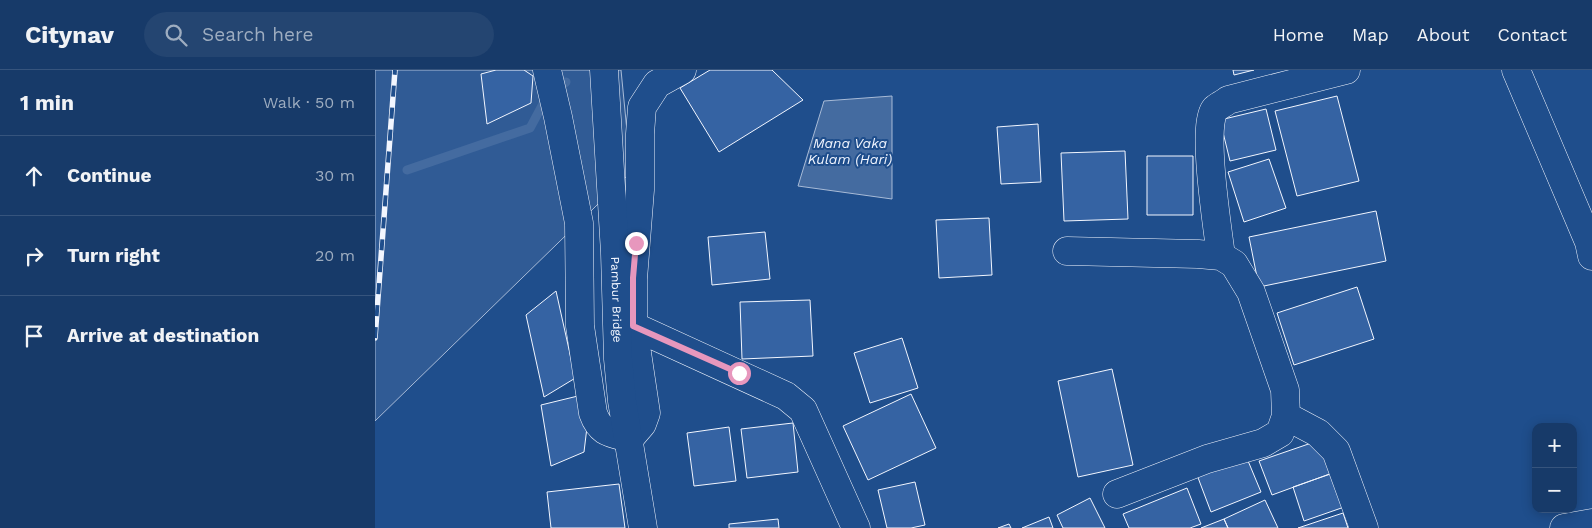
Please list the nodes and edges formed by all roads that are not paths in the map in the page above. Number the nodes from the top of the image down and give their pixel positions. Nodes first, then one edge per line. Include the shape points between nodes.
1 (547, 70) edge
2 (604, 70) edge
3 (682, 70) edge
4 (1346, 70) edge
5 (1516, 70) edge
6 (1067, 251) dead end
7 (1221, 256) junction
8 (1592, 256) edge
9 (633, 326) junction
10 (1285, 416) junction
11 (630, 438) junction
12 (1117, 494) dead end
13 (1592, 522) edge
14 (643, 528) edge
15 (856, 528) edge
16 (1364, 528) edge
17 (1564, 528) edge

1 - 11 street via 579,223 580,326 593,413 606,433
2 - 11 street, Pambur Bridge via 615,253 617,359
3 - 9 street via 657,84 642,107
4 - 7 street via 1228,100 1215,109 1210,122 1209,143
5 - 8 street via 1589,242
6 - 7 street
7 - 10 street via 1234,264 1251,292 1285,390
9 - 11 street via 646,413 642,424
9 - 15 street via 787,396 803,410
10 - 12 street via 1280,433 1263,443 1207,458
10 - 16 street via 1318,433 1336,451
11 - 14 street, Pambur Bridge
13 - 17 street

